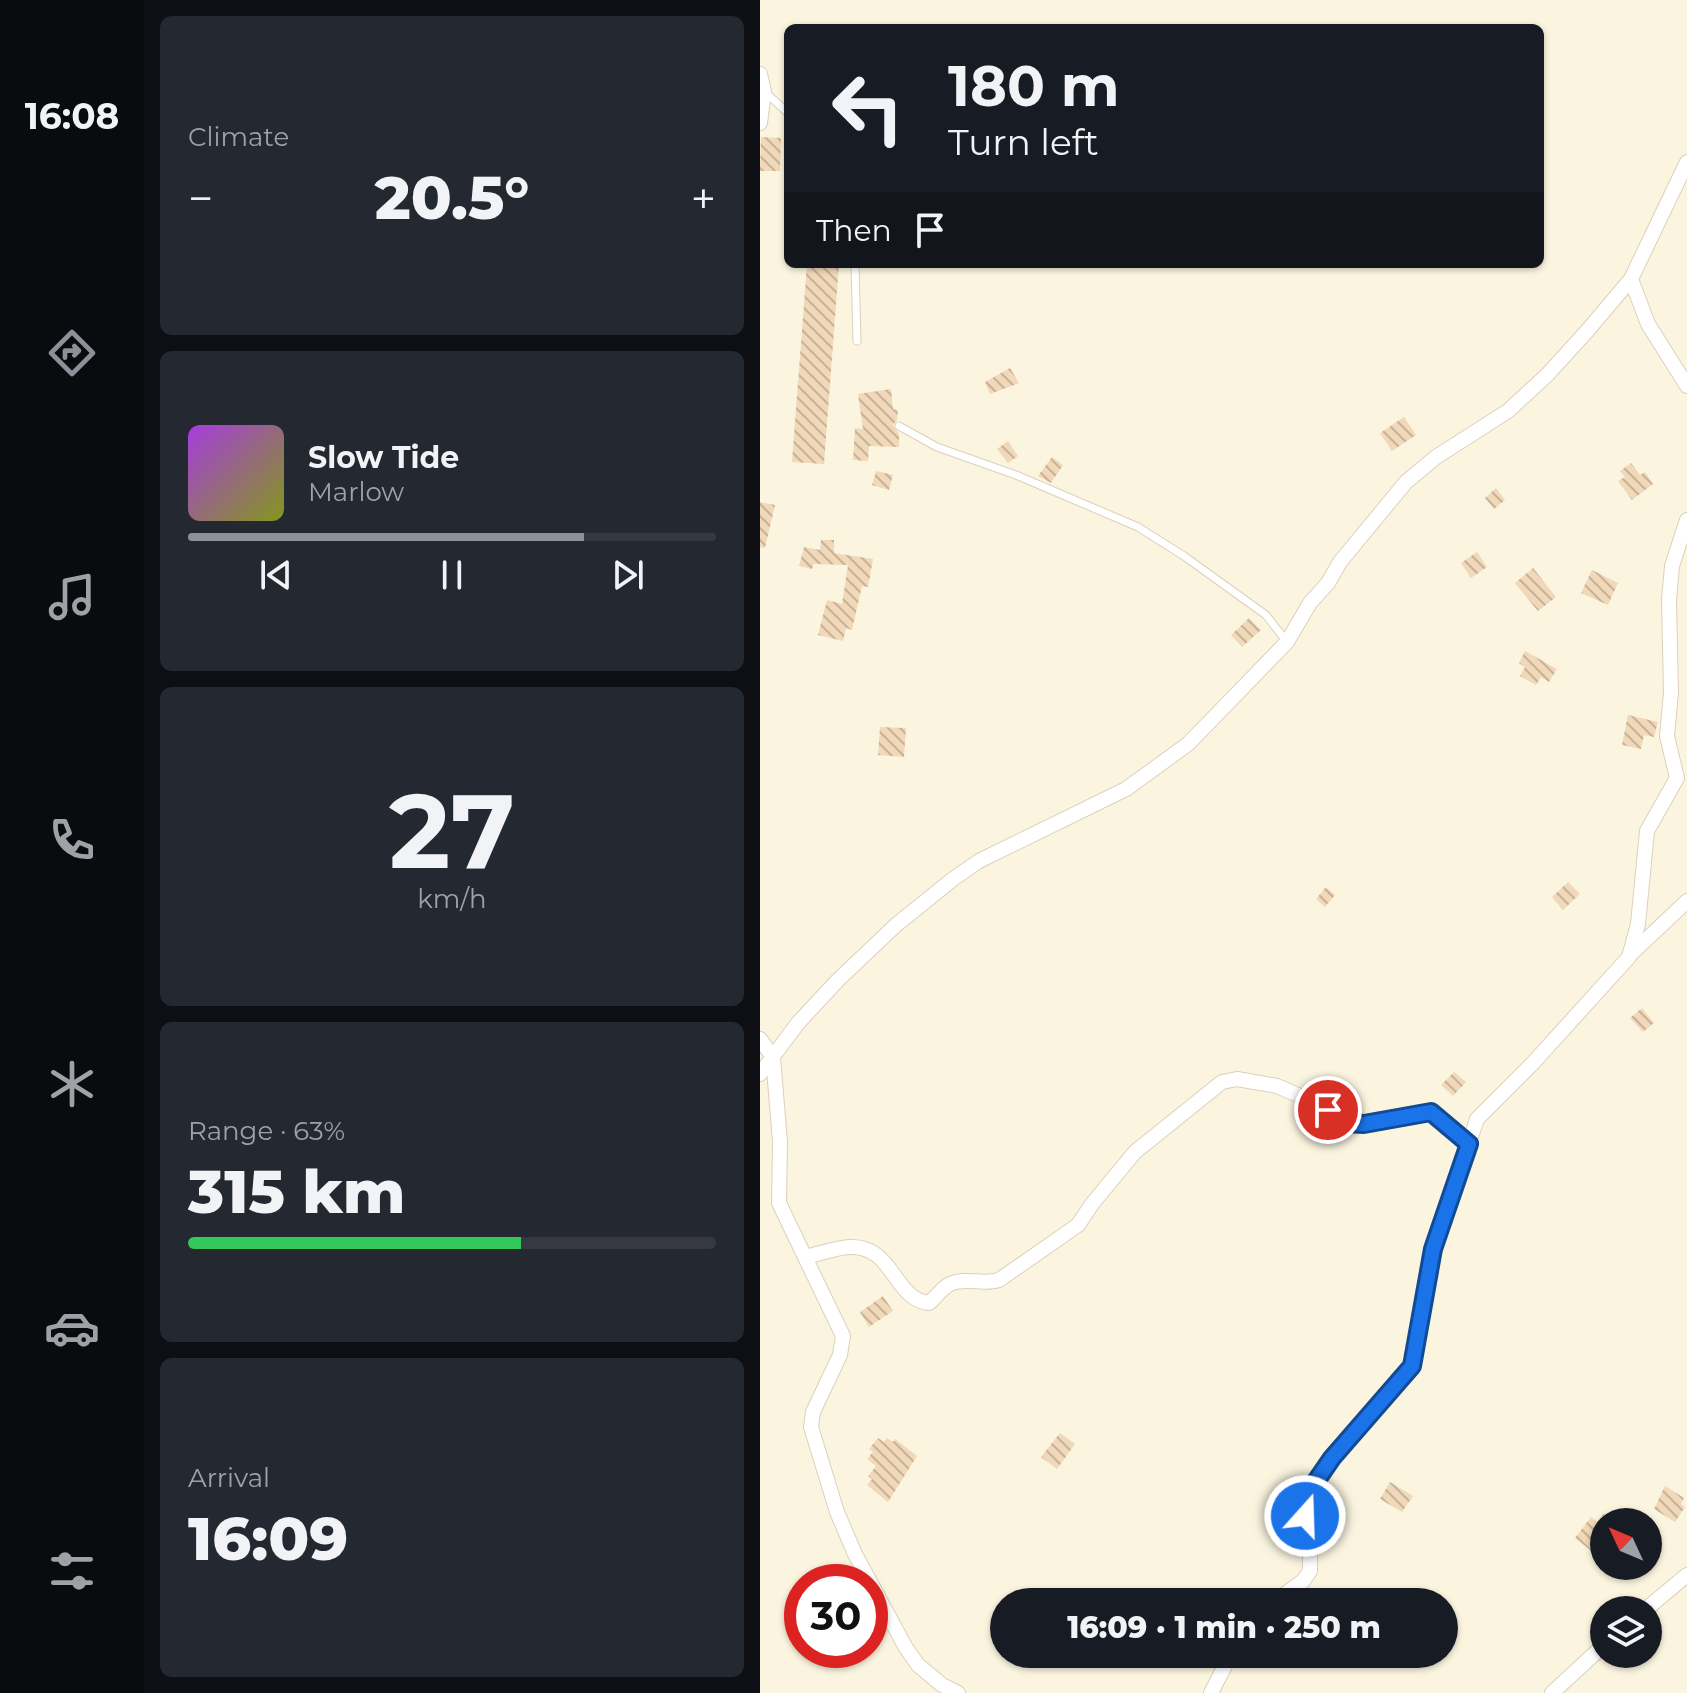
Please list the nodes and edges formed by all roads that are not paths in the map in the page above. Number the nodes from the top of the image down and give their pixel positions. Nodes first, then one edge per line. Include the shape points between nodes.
1 (760, 74) edge
2 (764, 91) junction
3 (784, 109) edge
4 (760, 123) edge
5 (1687, 162) edge
6 (855, 268) edge
7 (1631, 279) junction
8 (857, 341) dead end
9 (1687, 386) edge
10 (899, 426) dead end
11 (1687, 520) edge
12 (1287, 642) junction
13 (1687, 901) edge
14 (1629, 957) junction
15 (760, 1039) edge
16 (773, 1057) junction
17 (760, 1074) edge
18 (1469, 1144) junction
19 (805, 1257) junction
20 (1687, 1575) edge
21 (1293, 1588) edge
22 (1662, 1596) edge
23 (1590, 1658) edge
24 (1224, 1668) edge
25 (958, 1693) edge
26 (1211, 1693) edge
27 (1552, 1693) edge

1 - 2 street
2 - 3 lane
2 - 4 street
5 - 7 street
6 - 8 lane
7 - 9 street via 1648,324
7 - 12 street via 1558,364 1508,411 1406,482 1340,562
10 - 12 lane via 937,447 1138,527 1266,615
11 - 14 street via 1672,566 1669,600 1667,736 1677,778 1647,831 1638,924
12 - 16 street via 1188,744 1126,789 979,861 896,925 838,980
13 - 14 street
14 - 18 street via 1483,1111
15 - 16 street
16 - 17 street
16 - 19 street via 779,1203
18 - 19 street via 1431,1112 1344,1123 1277,1086 1237,1079 1222,1082 1135,1152 1078,1225 999,1280 957,1282 929,1303 920,1302 872,1251 851,1246
18 - 21 street via 1433,1249 1412,1366 1310,1490 1305,1516 1310,1571
19 - 25 street via 843,1336 811,1427 837,1512 906,1648 918,1665
20 - 22 street
23 - 27 street
24 - 26 street

